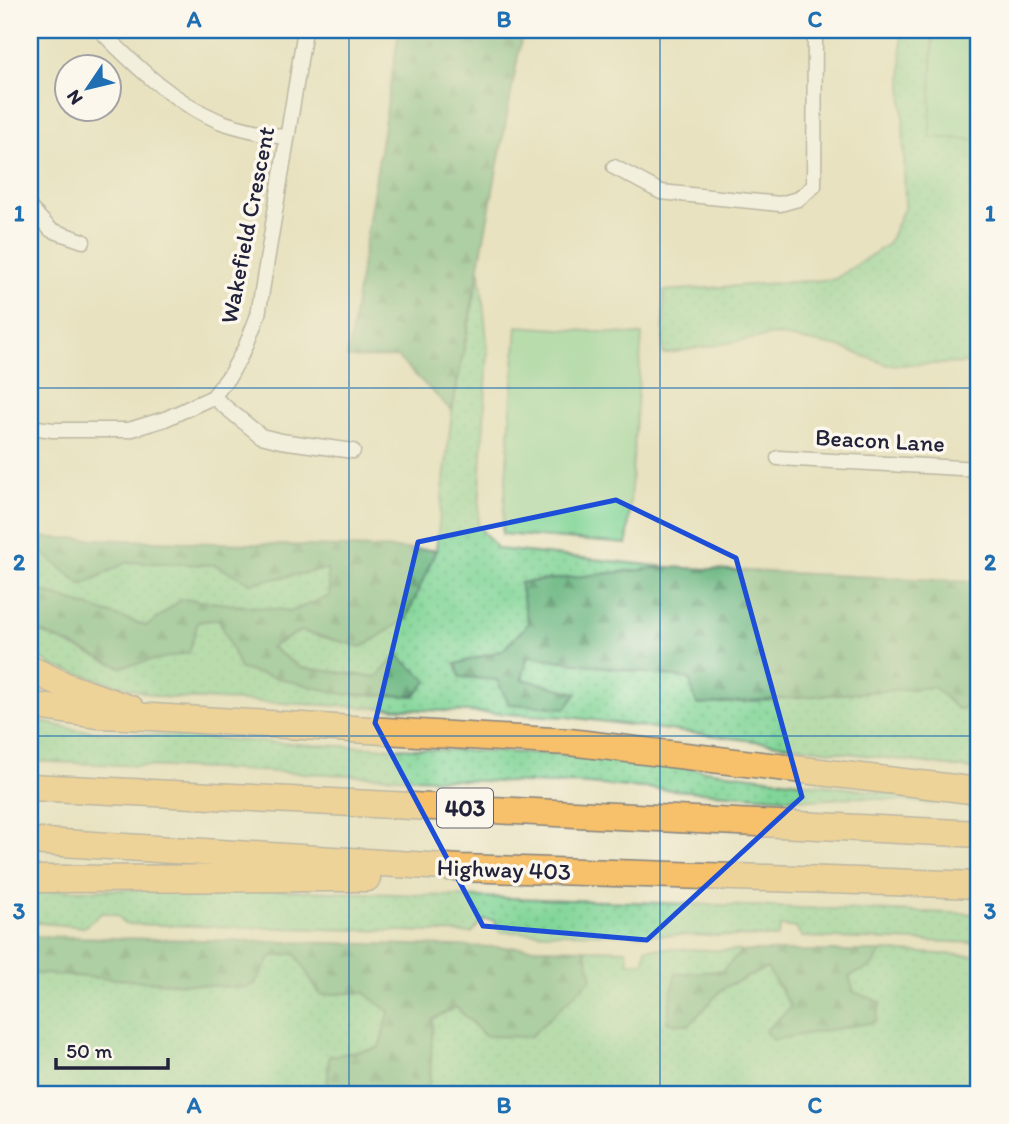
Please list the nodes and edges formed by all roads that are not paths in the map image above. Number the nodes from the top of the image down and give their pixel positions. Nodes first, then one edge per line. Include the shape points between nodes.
1 (100, 30) edge
2 (305, 30) edge
3 (815, 30) edge
4 (287, 138) junction
5 (614, 167) dead end
6 (30, 208) edge
7 (83, 241) dead end
8 (213, 397) junction
9 (30, 427) edge
10 (352, 451) dead end
11 (778, 458) dead end
12 (979, 468) edge
13 (30, 669) edge
14 (30, 705) edge
15 (152, 716) junction
16 (30, 788) edge
17 (979, 791) edge
18 (979, 834) edge
19 (30, 841) edge
20 (461, 868) junction
21 (30, 879) edge
22 (979, 886) edge

1 - 4 street via 135,65 191,108 222,122
2 - 4 street, Wakefield Crescent
3 - 5 street via 814,186 798,199 780,204 661,192
4 - 8 street, Wakefield Crescent via 258,315 245,348
6 - 7 street via 51,230
8 - 9 street, Wakefield Crescent via 129,430
8 - 10 street via 261,436
11 - 12 street, Beacon Lane
13 - 15 highway
14 - 15 highway via 97,715
15 - 17 highway via 569,741
16 - 18 highway, 403
19 - 20 highway, Highway 403
20 - 21 highway via 403,878
20 - 22 highway, Highway 403

